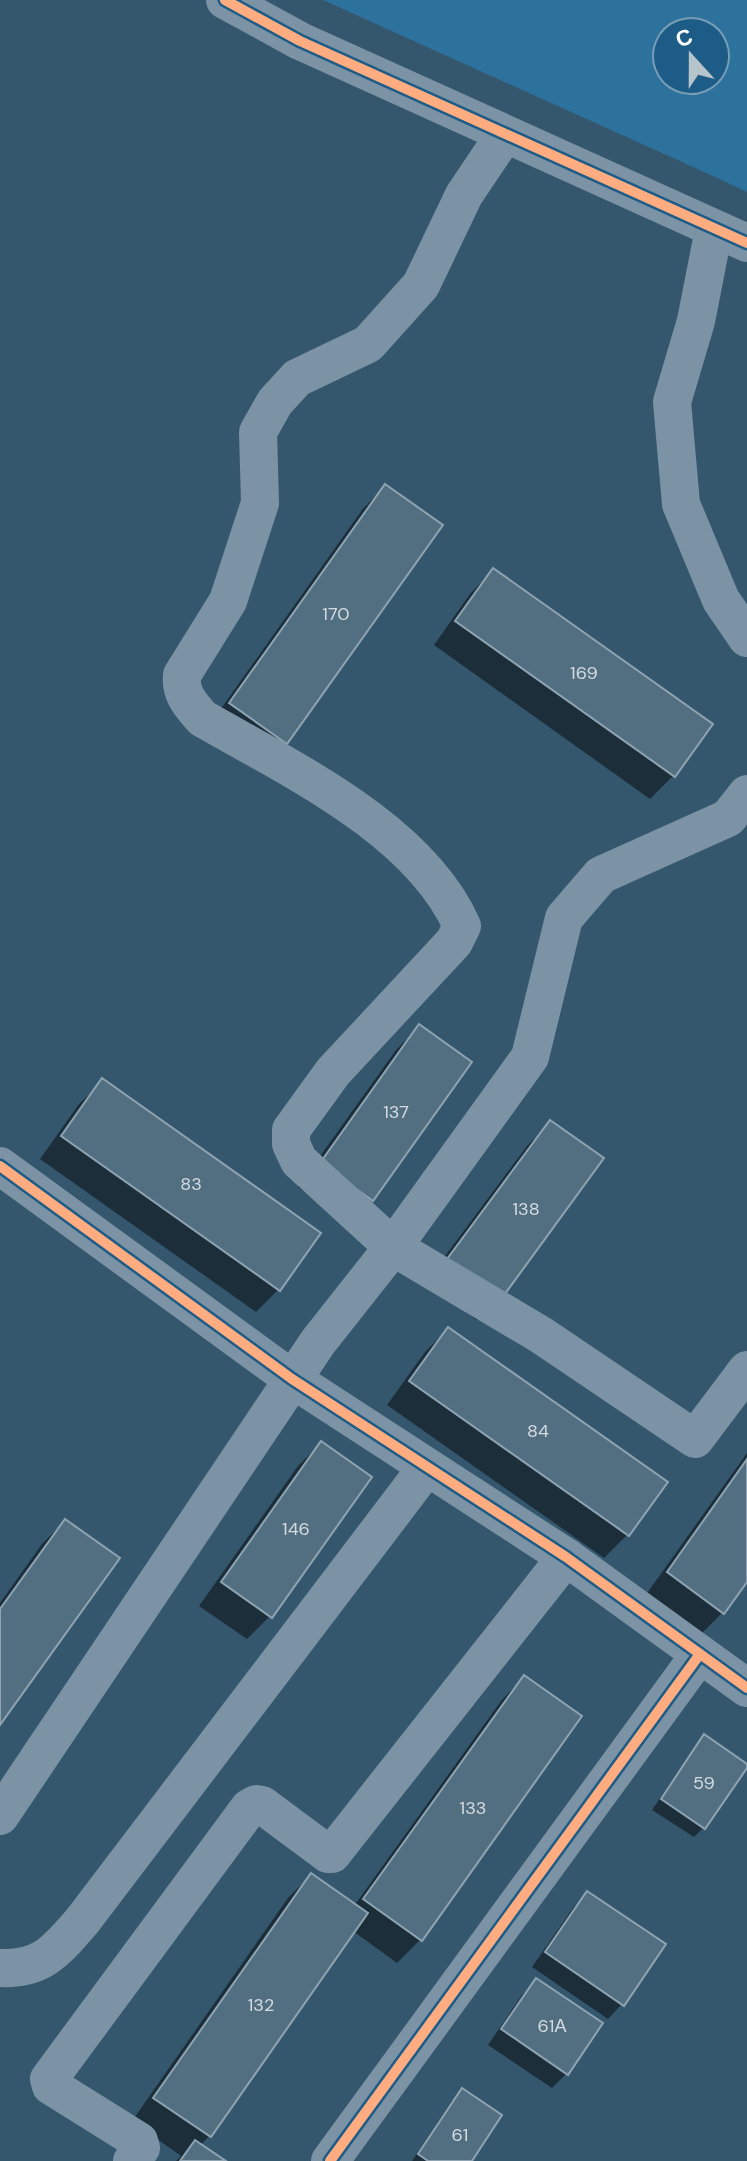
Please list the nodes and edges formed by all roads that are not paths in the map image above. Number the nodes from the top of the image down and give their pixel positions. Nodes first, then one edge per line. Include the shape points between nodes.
1 (225, 0) edge
2 (505, 134) junction
3 (731, 236) edge
4 (747, 638) edge
5 (747, 794) edge
6 (0, 1166) edge
7 (393, 1247) junction
8 (747, 1370) edge
9 (292, 1379) junction
10 (427, 1467) junction
11 (566, 1557) junction
12 (700, 1654) junction
13 (742, 1674) edge
14 (0, 1816) edge
15 (0, 1968) edge
16 (132, 2161) edge
17 (330, 2161) edge

1 - 2 street via 300,41
2 - 3 street
2 - 7 street via 464,195 421,285 368,344 297,378 275,402 258,432 260,503 228,601 182,675 185,698 202,718 350,803 414,858 462,926 454,942 333,1072 291,1130 299,1161
3 - 4 street via 696,321 672,402 681,504 721,600
5 - 7 street via 728,818 601,875 564,918 530,1057
6 - 9 street
7 - 8 street via 541,1335 695,1439
7 - 9 street
9 - 10 street
9 - 14 street
10 - 11 street
10 - 15 street via 83,1920 34,1965
11 - 12 street
11 - 16 street via 332,1854 262,1805 249,1808 49,2079 51,2086 139,2141 141,2148
12 - 13 street
12 - 17 street

